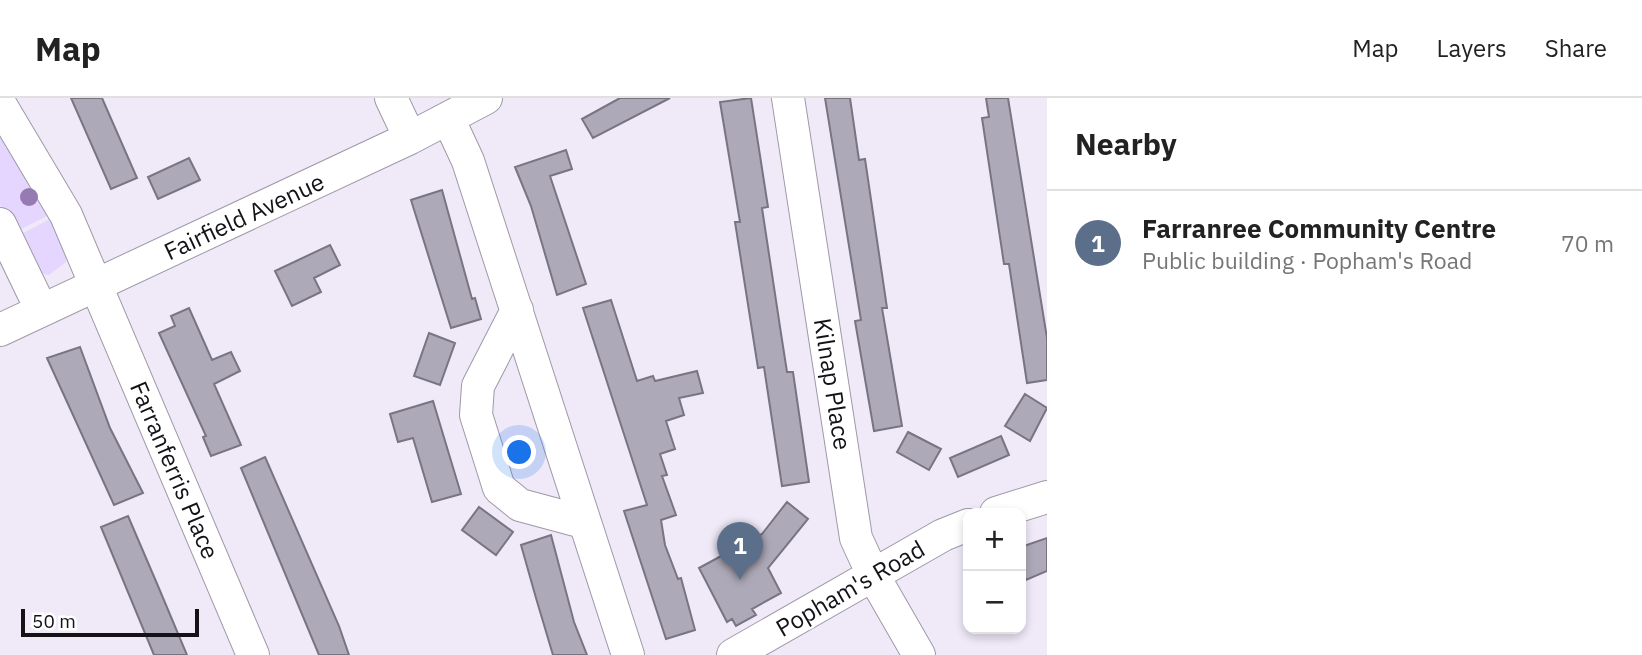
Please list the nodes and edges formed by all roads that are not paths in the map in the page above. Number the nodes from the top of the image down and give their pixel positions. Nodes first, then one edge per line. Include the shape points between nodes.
1 (391, 98) edge
2 (486, 98) edge
3 (788, 98) edge
4 (0, 104) edge
5 (448, 118) junction
6 (410, 138) junction
7 (0, 224) edge
8 (97, 285) junction
9 (41, 309) junction
10 (517, 310) junction
11 (0, 330) edge
12 (1047, 498) edge
13 (1013, 508) edge
14 (583, 522) junction
15 (963, 526) edge
16 (873, 575) junction
17 (253, 655) edge
18 (628, 655) edge
19 (733, 655) edge
20 (919, 655) edge

1 - 6 street
2 - 5 street, Fairfield Avenue
3 - 16 street, Kilnap Place via 856,538
4 - 8 street, Farranferris Place via 66,215
5 - 6 street, Fairfield Avenue
5 - 10 street via 468,161
6 - 8 street, Fairfield Avenue
7 - 9 street
8 - 9 street, Fairfield Avenue
8 - 17 street, Farranferris Place
9 - 11 street, Fairfield Avenue
10 - 14 street
10 - 14 street via 478,386 476,415 499,488 520,505
12 - 13 street
14 - 18 street
15 - 16 street, Popham's Road
16 - 19 street, Popham's Road
16 - 20 street, Kilnap Place

